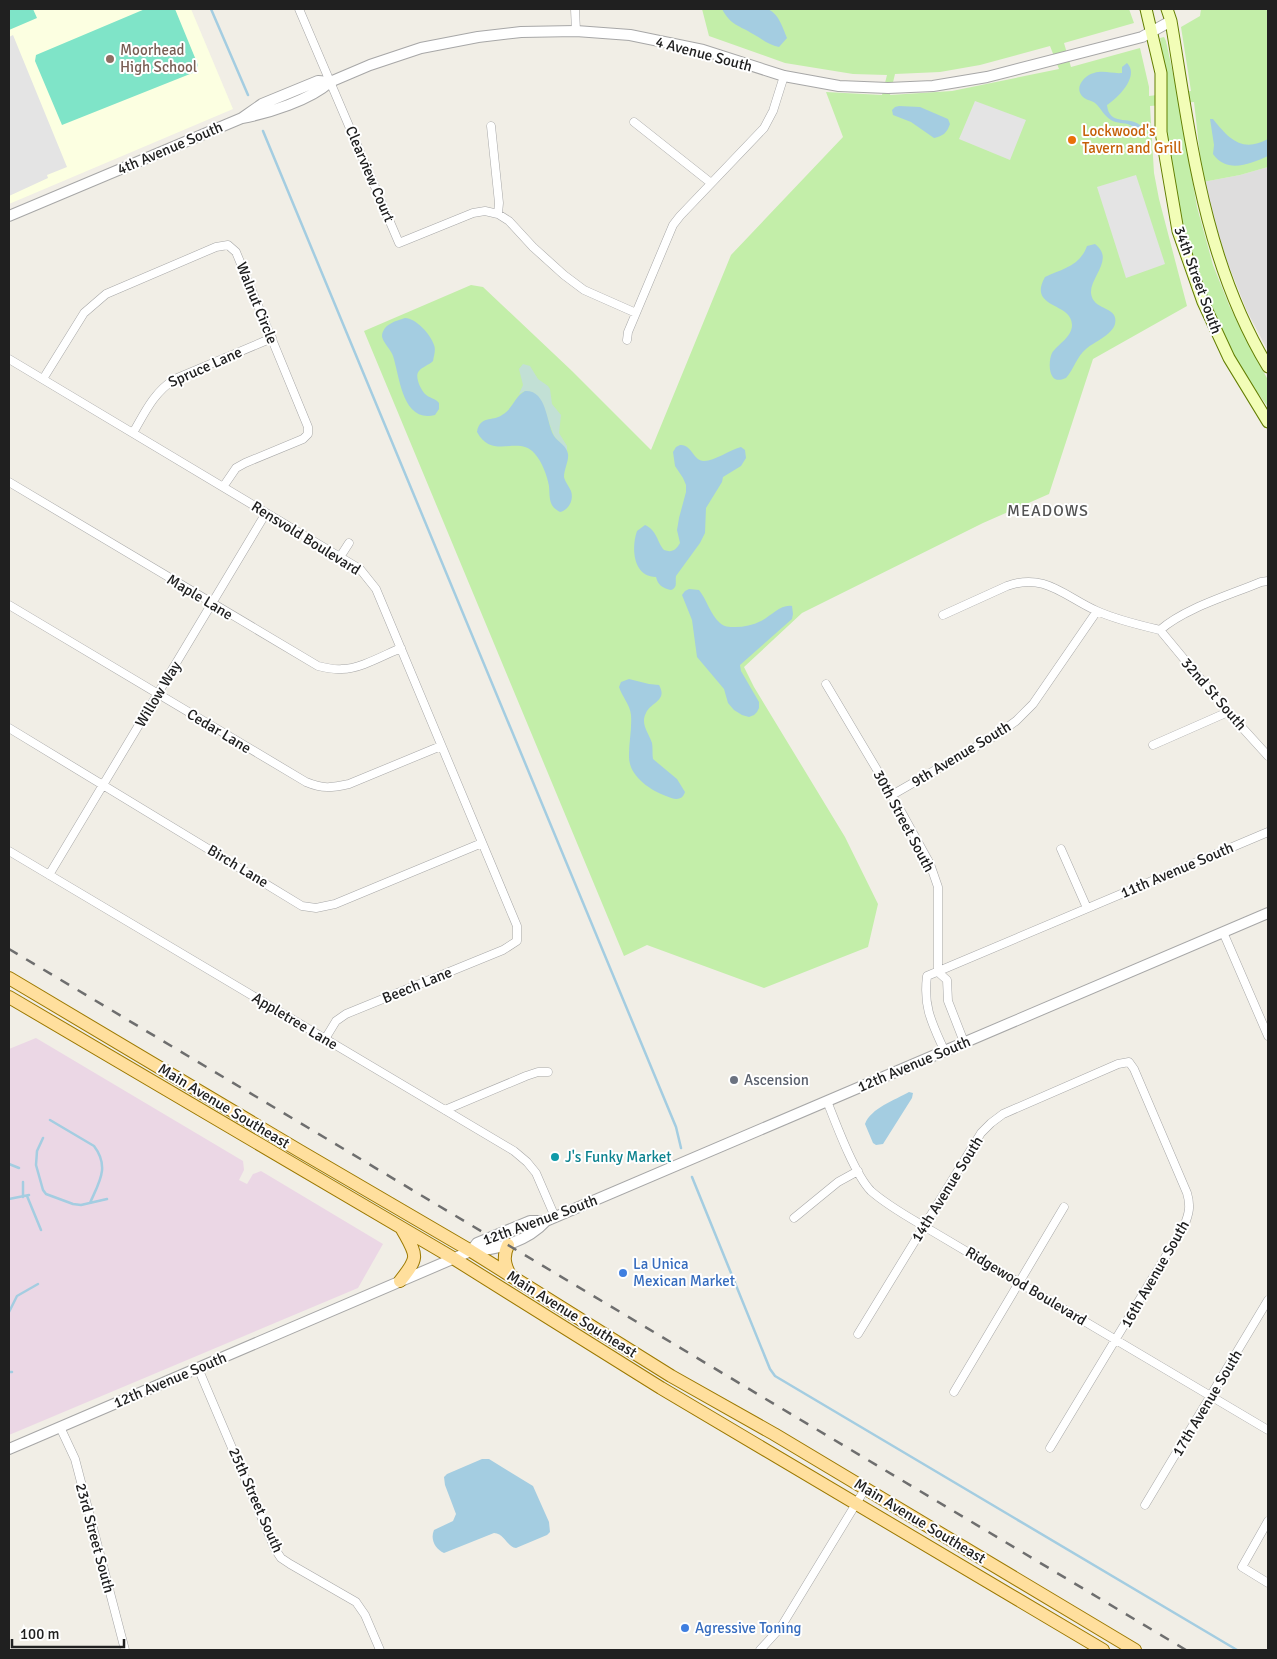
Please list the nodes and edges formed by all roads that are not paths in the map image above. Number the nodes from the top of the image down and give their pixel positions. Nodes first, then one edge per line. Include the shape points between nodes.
1 (300, 9) edge
2 (575, 9) edge
3 (1146, 9) edge
4 (1167, 9) edge
5 (1171, 21) junction
6 (576, 31) junction
7 (1152, 32) junction
8 (784, 76) junction
9 (330, 82) junction
10 (242, 118) joint
11 (634, 122) dead end
12 (491, 126) dead end
13 (711, 183) junction
14 (498, 214) junction
15 (9, 216) edge
16 (636, 313) junction
17 (272, 338) junction
18 (627, 340) dead end
19 (9, 359) edge
20 (1268, 367) edge
21 (43, 379) junction
22 (1268, 422) edge
23 (133, 433) junction
24 (9, 482) edge
25 (223, 487) junction
26 (266, 513) junction
27 (349, 543) dead end
28 (340, 557) junction
29 (1268, 581) edge
30 (211, 604) junction
31 (9, 605) edge
32 (1096, 611) junction
33 (942, 615) dead end
34 (1160, 630) junction
35 (401, 648) junction
36 (826, 684) dead end
37 (157, 694) junction
38 (1228, 712) junction
39 (9, 728) edge
40 (1153, 744) dead end
41 (441, 746) junction
42 (1268, 756) edge
43 (104, 784) junction
44 (892, 795) junction
45 (1268, 832) edge
46 (482, 843) junction
47 (1060, 849) dead end
48 (9, 850) edge
49 (50, 875) junction
50 (1087, 908) junction
51 (1268, 912) edge
52 (1223, 932) junction
53 (517, 940) joint
54 (938, 972) junction
55 (9, 978) edge
56 (9, 997) edge
57 (1268, 1011) edge
58 (1259, 1015) junction
59 (1268, 1036) edge
60 (325, 1039) junction
61 (964, 1042) junction
62 (944, 1050) junction
63 (1129, 1062) joint
64 (548, 1072) dead end
65 (827, 1101) junction
66 (445, 1110) junction
67 (858, 1171) junction
68 (1064, 1207) dead end
69 (794, 1218) dead end
70 (551, 1219) junction
71 (924, 1226) junction
72 (402, 1229) junction
73 (508, 1245) junction
74 (471, 1251) junction
75 (453, 1258) junction
76 (510, 1275) junction
77 (400, 1281) junction
78 (1019, 1283) junction
79 (1268, 1300) edge
80 (858, 1334) dead end
81 (1116, 1340) junction
82 (198, 1368) junction
83 (954, 1392) dead end
84 (1211, 1396) junction
85 (60, 1427) junction
86 (1268, 1430) edge
87 (9, 1448) edge
88 (1050, 1448) dead end
89 (865, 1489) junction
90 (857, 1503) junction
91 (1145, 1505) dead end
92 (1268, 1521) edge
93 (1268, 1582) edge
94 (125, 1650) edge
95 (380, 1650) edge
96 (760, 1650) edge
97 (1104, 1650) edge
98 (1135, 1650) edge

1 - 9 street, Clearview Court
2 - 6 street
3 - 7 main road, 34th Street South
4 - 5 main road, 34th Street South
5 - 7 street, 4 Avenue South
5 - 20 main road, 34th Street South via 1198,180 1213,241 1232,295
6 - 8 street, 4 Avenue South via 630,35 703,50
6 - 9 street, 4 Avenue South via 521,32 421,48
7 - 8 street, 4 Avenue South via 1011,72 933,86 839,86
7 - 22 main road, 34th Street South via 1160,73 1161,132 1178,231 1203,302 1229,358
8 - 13 street via 764,128
9 - 10 street, 4 Avenue South via 310,84 262,104
9 - 14 street, Clearview Court via 399,243 472,213
10 - 15 street, 4th Avenue South
11 - 13 street
12 - 14 street
13 - 16 street via 673,225
14 - 16 street via 584,290
16 - 18 street
17 - 21 street, Walnut Circle via 236,252 228,245 216,247 106,294 94,303 84,312
17 - 23 street, Spruce Lane via 163,386
17 - 25 street, Walnut Circle via 308,434 236,468
19 - 21 street, Rensvold Boulevard
21 - 23 street, Rensvold Boulevard
23 - 25 street, Rensvold Boulevard
24 - 30 street, Maple Lane
25 - 26 street, Rensvold Boulevard
26 - 28 street, Rensvold Boulevard
26 - 30 street, Willow Way
27 - 28 street
28 - 35 street, Rensvold Boulevard via 360,569 376,588
29 - 34 street via 1193,610
30 - 35 street, Maple Lane via 318,666 343,670
30 - 37 street, Willow Way
31 - 37 street, Cedar Lane
32 - 33 street via 1057,589 1029,581 1007,586
32 - 34 street
32 - 44 street, 9th Avenue South via 1033,704 1016,720 998,734
34 - 38 street, 32nd St South
35 - 41 street, Rensvold Boulevard
36 - 44 street, 30th Street South
37 - 41 street, Cedar Lane via 320,788 349,784
37 - 43 street, Willow Way
38 - 40 street
38 - 42 street, 32nd St South
39 - 43 street, Birch Lane
41 - 46 street, Rensvold Boulevard
43 - 46 street, Birch Lane via 302,906 316,908 335,904
43 - 49 street, Willow Way
44 - 54 street, 30th Street South via 930,864 938,887
45 - 50 street, 11th Avenue South
46 - 53 street, Rensvold Boulevard via 517,926
47 - 50 street
48 - 49 street, Appletree Lane
49 - 60 street, Appletree Lane
50 - 54 street, 11th Avenue South
51 - 52 street, 12th Avenue South
52 - 58 street
52 - 61 street, 12th Avenue South
53 - 60 street, Beech Lane via 504,950 346,1014 336,1021
54 - 61 street, 30th Street South via 947,980 948,1001
54 - 62 street via 927,976 925,989 927,1008
55 - 74 main road, Main Avenue Southeast
56 - 72 main road, Main Avenue Southeast
57 - 58 street
58 - 59 street
60 - 66 street, Appletree Lane
61 - 62 street, 12th Avenue South
62 - 65 street, 12th Avenue South
63 - 71 street, 14th Avenue South via 1003,1114 990,1123
63 - 81 street, 16th Avenue South via 1187,1194 1190,1209 1184,1226
64 - 66 street via 526,1076
65 - 67 street, Ridgewood Boulevard
65 - 70 street, 12th Avenue South
66 - 70 street, Appletree Lane via 527,1162 536,1173
67 - 69 street via 838,1182
67 - 71 street, Ridgewood Boulevard via 870,1189
68 - 78 street
70 - 73 street
70 - 74 street, 12th Avenue South via 530,1221 477,1243
71 - 78 street, Ridgewood Boulevard
71 - 80 street, 14th Avenue South
72 - 75 main road, Main Avenue Southeast
72 - 77 main road via 413,1248 415,1260
73 - 74 street
73 - 76 main road via 504,1258
74 - 75 street, 12th Avenue South
74 - 76 main road, Main Avenue Southeast
75 - 77 street, 12th Avenue South
75 - 90 main road, Main Avenue Southeast via 661,1388
76 - 89 main road, Main Avenue Southeast via 671,1376
77 - 82 street, 12th Avenue South
78 - 81 street, Ridgewood Boulevard
78 - 83 street
79 - 84 street, 17th Avenue South
81 - 84 street, Ridgewood Boulevard
81 - 88 street, 16th Avenue South
82 - 85 street, 12th Avenue South
82 - 95 street, 25th Street South via 275,1549 290,1564 356,1602
84 - 86 street, Ridgewood Boulevard
84 - 91 street, 17th Avenue South
85 - 87 street, 12th Avenue South
85 - 94 street, 23rd Street South via 74,1459
89 - 90 street
89 - 98 main road, Main Avenue Southeast
90 - 96 street via 781,1627
90 - 97 main road, Main Avenue Southeast
92 - 93 street via 1242,1567

